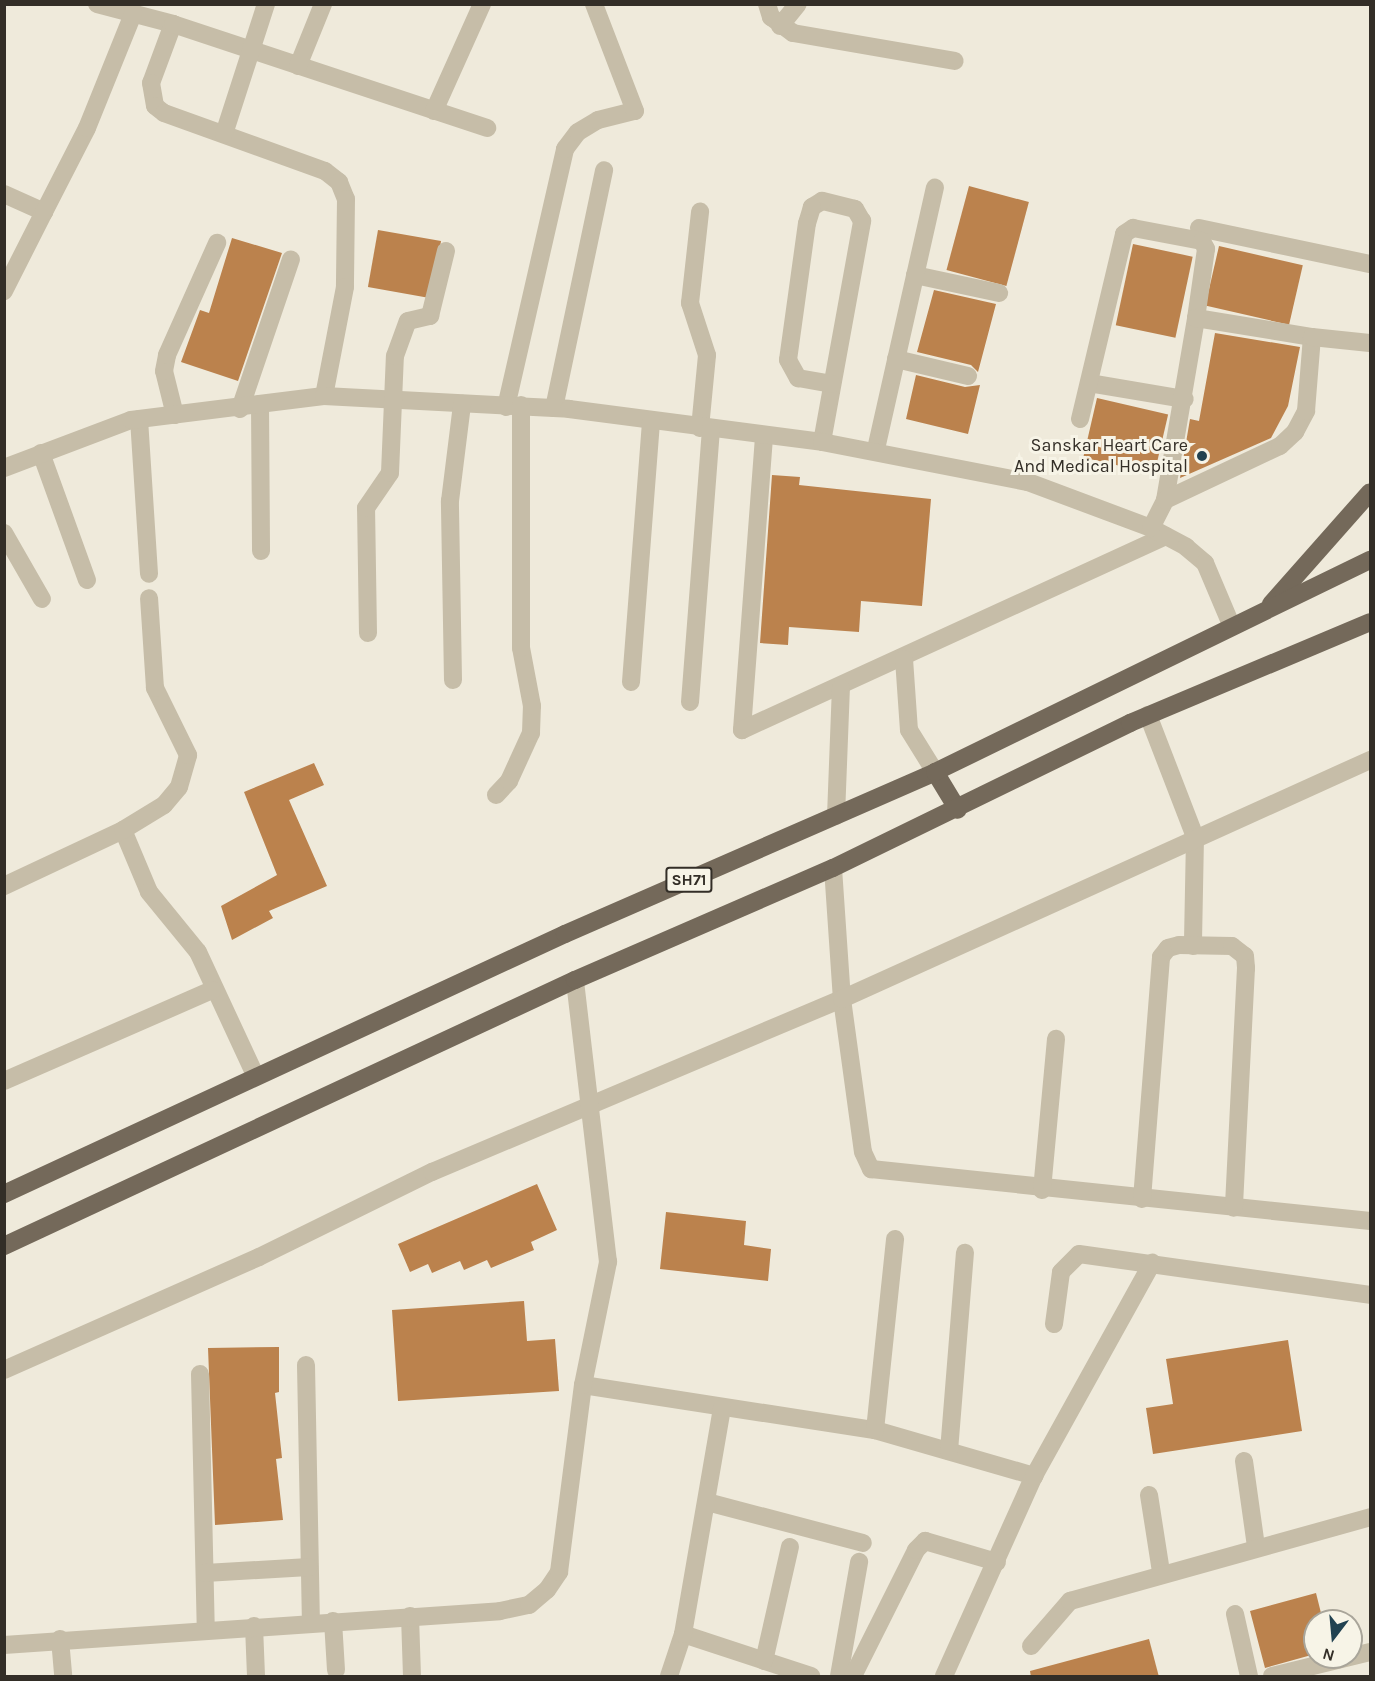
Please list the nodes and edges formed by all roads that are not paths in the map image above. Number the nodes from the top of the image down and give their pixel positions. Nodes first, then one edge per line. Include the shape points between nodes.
1 (97, 4) edge
2 (266, 4) edge
3 (323, 4) edge
4 (482, 4) edge
5 (594, 4) edge
6 (767, 4) edge
7 (798, 4) edge
8 (133, 14) junction
9 (173, 24) junction
10 (780, 26) junction
11 (249, 50) junction
12 (955, 60) dead end
13 (298, 66) junction
14 (434, 111) junction
15 (487, 128) dead end
16 (224, 134) junction
17 (604, 170) dead end
18 (934, 188) dead end
19 (4, 194) edge
20 (44, 212) junction
21 (700, 212) dead end
22 (1199, 228) dead end
23 (217, 243) dead end
24 (446, 251) dead end
25 (291, 259) dead end
26 (1371, 264) edge
27 (915, 275) junction
28 (4, 291) edge
29 (999, 293) dead end
30 (1196, 318) junction
31 (1312, 337) junction
32 (1371, 343) edge
33 (896, 359) junction
34 (968, 376) dead end
35 (1089, 383) junction
36 (831, 384) junction
37 (324, 396) junction
38 (1185, 399) junction
39 (394, 400) junction
40 (260, 404) junction
41 (462, 404) junction
42 (513, 406) junction
43 (554, 408) junction
44 (240, 409) junction
45 (175, 415) junction
46 (139, 419) junction
47 (1080, 419) dead end
48 (651, 421) junction
49 (705, 428) junction
50 (764, 437) junction
51 (822, 442) junction
52 (876, 449) junction
53 (41, 453) junction
54 (4, 468) edge
55 (1371, 492) edge
56 (1165, 500) junction
57 (1158, 532) junction
58 (4, 533) edge
59 (261, 551) dead end
60 (1371, 560) edge
61 (149, 574) dead end
62 (87, 580) dead end
63 (42, 598) dead end
64 (149, 598) dead end
65 (1264, 612) junction
66 (1371, 622) edge
67 (1232, 627) junction
68 (369, 633) dead end
69 (904, 659) junction
70 (453, 680) dead end
71 (631, 682) dead end
72 (841, 688) junction
73 (690, 702) dead end
74 (1148, 715) junction
75 (1371, 760) edge
76 (935, 772) junction
77 (495, 795) dead end
78 (958, 810) junction
79 (836, 816) junction
80 (123, 830) junction
81 (1196, 837) junction
82 (833, 868) junction
83 (4, 886) edge
84 (1193, 945) junction
85 (575, 980) junction
86 (212, 990) junction
87 (842, 999) junction
88 (1056, 1039) dead end
89 (255, 1075) junction
90 (4, 1081) edge
91 (590, 1108) junction
92 (1042, 1190) junction
93 (4, 1194) edge
94 (1142, 1199) junction
95 (1234, 1208) junction
96 (1371, 1221) edge
97 (895, 1239) dead end
98 (4, 1246) edge
99 (965, 1253) dead end
100 (1152, 1263) junction
101 (1371, 1294) edge
102 (1054, 1324) dead end
103 (306, 1365) dead end
104 (4, 1370) edge
105 (200, 1374) dead end
106 (583, 1386) junction
107 (722, 1408) junction
108 (874, 1430) junction
109 (949, 1451) junction
110 (1244, 1461) dead end
111 (1034, 1476) junction
112 (1149, 1495) dead end
113 (707, 1502) junction
114 (1371, 1517) edge
115 (863, 1543) dead end
116 (1256, 1546) junction
117 (790, 1547) dead end
118 (859, 1562) dead end
119 (997, 1562) junction
120 (309, 1567) junction
121 (1161, 1572) junction
122 (204, 1573) junction
123 (1235, 1614) dead end
124 (410, 1616) junction
125 (333, 1621) junction
126 (311, 1623) junction
127 (254, 1626) junction
128 (206, 1629) junction
129 (682, 1634) junction
130 (60, 1639) junction
131 (4, 1645) edge
132 (1031, 1646) dead end
133 (1371, 1652) edge
134 (764, 1661) junction
135 (336, 1670) dead end
136 (63, 1677) edge
137 (256, 1677) edge
138 (412, 1677) edge
139 (669, 1677) edge
140 (811, 1677) edge
141 (839, 1677) edge
142 (853, 1677) edge
143 (944, 1677) edge
144 (1249, 1677) edge
145 (1272, 1677) edge

1 - 8 street
2 - 11 street
3 - 13 street
4 - 14 street
5 - 42 street via 635,111 598,120 578,132 565,149
6 - 10 street
7 - 10 street
8 - 9 street
8 - 20 street via 87,128
9 - 11 street
9 - 16 street via 151,83 155,106
10 - 12 street via 810,37
11 - 13 street
11 - 16 street
13 - 14 street
14 - 15 street
16 - 37 street via 325,171 339,182 346,199 345,287
17 - 43 street
18 - 27 street
19 - 20 street
20 - 28 street
21 - 49 street via 690,303 707,355
22 - 26 street
23 - 45 street via 167,355 164,371
24 - 39 street via 430,316 408,321 399,343 392,379
25 - 44 street
27 - 29 street
27 - 33 street
30 - 31 street
30 - 35 street via 1206,249 1202,241 1133,228 1120,242
30 - 38 street
31 - 32 street
31 - 56 street via 1306,411 1295,432 1280,446
33 - 34 street
33 - 52 street
35 - 38 street
35 - 47 street
36 - 36 street via 798,378 788,360 807,223 812,207 822,201 855,209 862,221
36 - 51 street
37 - 39 street
37 - 40 street
38 - 56 street
39 - 41 street
39 - 68 street via 390,473 366,508
40 - 44 street
40 - 59 street
41 - 42 street
41 - 70 street via 450,501
42 - 43 street
42 - 77 street via 521,648 532,706 531,733 509,781
43 - 48 street
44 - 45 street
45 - 46 street
46 - 53 street
46 - 61 street
48 - 49 street
48 - 71 street
49 - 50 street
49 - 73 street
50 - 51 street
50 - 72 street via 742,730
51 - 52 street
52 - 57 street via 1028,482
53 - 54 street
53 - 62 street
55 - 65 main road
56 - 57 street
57 - 67 street via 1205,563
57 - 69 street
58 - 63 street
60 - 65 main road, SH71
64 - 80 street via 154,688 184,743 186,766 174,795
65 - 67 main road, SH71
66 - 74 main road, SH71
67 - 76 main road, SH71
69 - 72 street
69 - 76 street via 909,730
72 - 79 street
74 - 78 main road, SH71
74 - 81 street
75 - 81 street
76 - 78 main road
76 - 79 main road, SH71
78 - 82 main road, SH71
79 - 89 main road, SH71
80 - 83 street
80 - 86 street via 149,892 186,933
81 - 84 street
81 - 87 street
82 - 85 main road, SH71
82 - 87 street
84 - 94 street via 1168,948 1161,957
84 - 95 street via 1232,946 1245,956
85 - 91 street
85 - 98 main road, SH71
86 - 89 street
86 - 90 street
87 - 91 street
87 - 92 street via 863,1152 871,1169
88 - 92 street
89 - 93 main road, SH71
91 - 104 street via 432,1172 259,1257
91 - 106 street via 608,1262
92 - 94 street
94 - 95 street
95 - 96 street
97 - 108 street
99 - 109 street
100 - 101 street
100 - 102 street via 1079,1254 1060,1272
100 - 111 street
103 - 120 street
105 - 122 street
106 - 107 street
106 - 124 street via 564,1545 559,1572 547,1590 529,1605 500,1611
107 - 108 street
107 - 113 street
108 - 109 street
109 - 111 street
110 - 116 street
111 - 119 street
112 - 121 street
113 - 115 street
113 - 129 street
114 - 116 street
116 - 121 street
117 - 134 street
118 - 141 street
119 - 142 street via 925,1541 916,1550
119 - 143 street
120 - 122 street
120 - 126 street
121 - 132 street via 1070,1601
122 - 128 street
123 - 144 street
124 - 125 street
124 - 138 street
125 - 126 street
125 - 135 street
126 - 127 street
127 - 128 street
127 - 137 street
128 - 130 street
129 - 134 street
129 - 139 street
130 - 131 street
130 - 136 street
133 - 145 street
134 - 140 street

